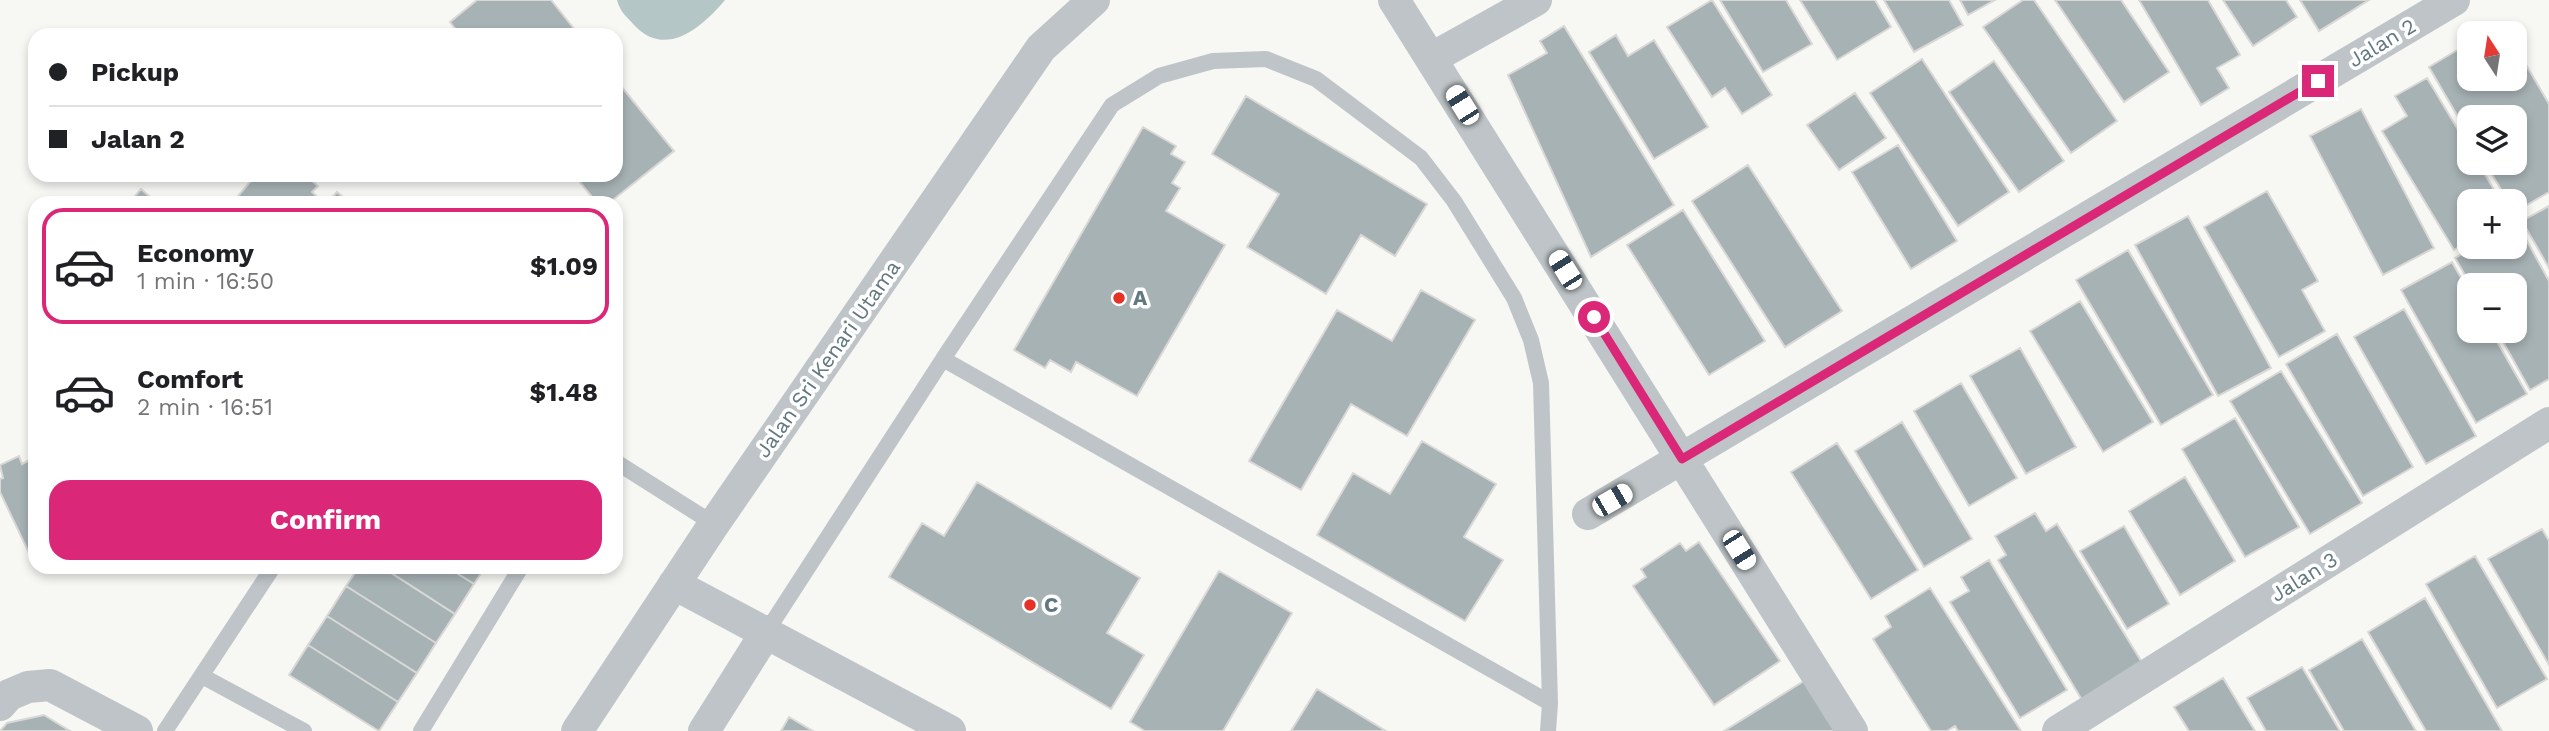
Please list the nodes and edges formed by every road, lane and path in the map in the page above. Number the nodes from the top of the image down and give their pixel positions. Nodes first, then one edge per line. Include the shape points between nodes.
1 (1094, 0) edge
2 (1394, 0) edge
3 (1536, 0) edge
4 (2454, 0) edge
5 (1432, 58) junction
6 (943, 359) junction
7 (2549, 423) edge
8 (1682, 459) junction
9 (623, 466) edge
10 (1588, 514) dead end
11 (714, 524) junction
12 (268, 574) edge
13 (517, 574) edge
14 (674, 583) junction
15 (767, 631) junction
16 (202, 676) junction
17 (1550, 703) junction
18 (0, 705) edge
19 (138, 731) edge
20 (165, 731) edge
21 (304, 731) edge
22 (421, 731) edge
23 (577, 731) edge
24 (704, 731) edge
25 (950, 731) edge
26 (1548, 731) edge
27 (1852, 731) edge
28 (2058, 731) edge

1 - 11 street, Jalan Sri Kenari Utama via 1041,48
2 - 5 street
3 - 5 street
4 - 8 street, Jalan 2
5 - 8 street
6 - 15 lane
6 - 17 lane
6 - 17 lane via 1112,105 1159,76 1213,61 1266,60 1316,79 1421,158 1454,201 1514,298 1531,340 1541,383
7 - 28 street, Jalan 3
8 - 10 street, Jalan 2
8 - 27 street
9 - 11 lane
11 - 14 street, Jalan Sri Kenari Utama
12 - 16 lane
13 - 22 lane
14 - 15 street
14 - 23 street, Jalan Sri Kenari Utama
15 - 24 street
15 - 25 street
16 - 20 lane
16 - 21 lane
17 - 26 lane
18 - 19 street via 9,695 28,687 50,685

